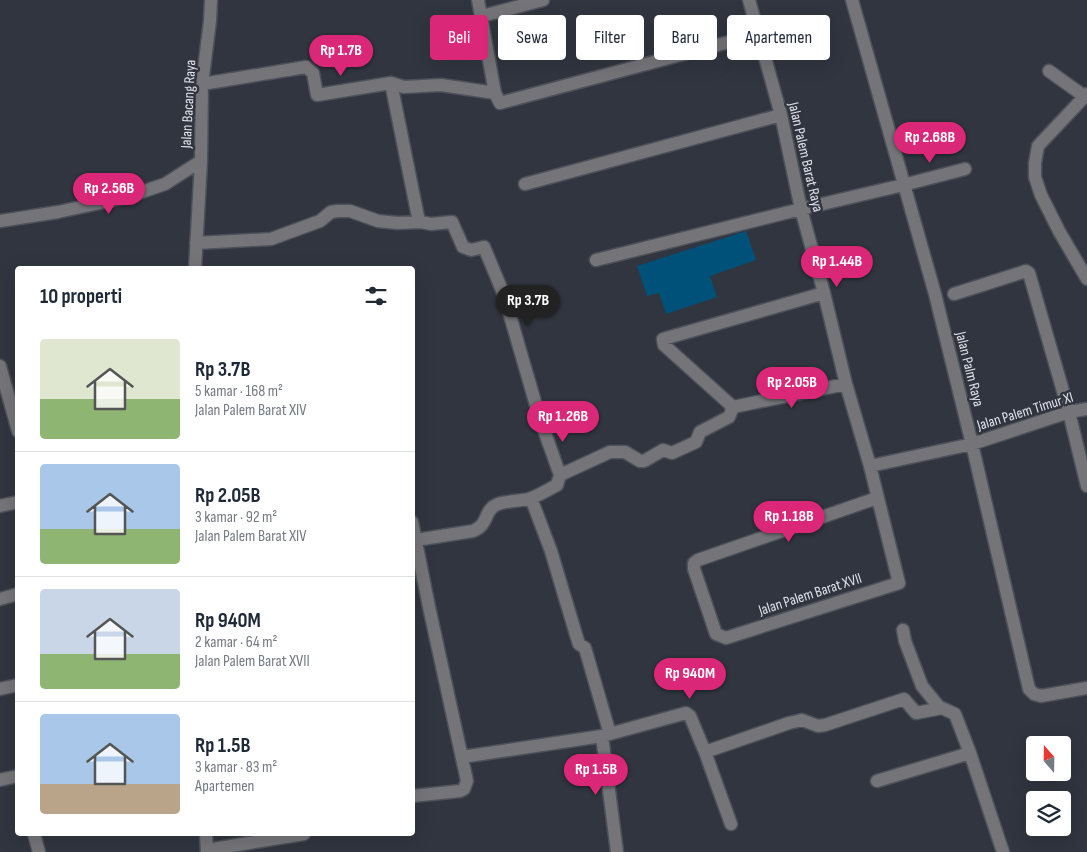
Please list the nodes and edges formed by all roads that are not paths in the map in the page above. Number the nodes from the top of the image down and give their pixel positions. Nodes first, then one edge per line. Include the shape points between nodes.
1 (211, 0) edge
2 (478, 0) edge
3 (543, 0) edge
4 (749, 0) edge
5 (852, 0) edge
6 (482, 15) edge
7 (486, 15) edge
8 (753, 15) edge
9 (727, 43) edge
10 (488, 52) edge
11 (766, 60) edge
12 (1049, 71) dead end
13 (391, 83) junction
14 (202, 84) junction
15 (495, 93) junction
16 (1086, 95) edge
17 (781, 115) junction
18 (201, 161) junction
19 (965, 168) dead end
20 (525, 184) dead end
21 (903, 185) junction
22 (801, 209) junction
23 (0, 221) edge
24 (418, 222) junction
25 (196, 243) junction
26 (596, 260) dead end
27 (195, 266) edge
28 (1087, 279) edge
29 (824, 293) junction
30 (954, 294) dead end
31 (0, 366) edge
32 (846, 384) junction
33 (733, 406) junction
34 (1087, 409) edge
35 (1069, 412) junction
36 (15, 420) edge
37 (972, 444) junction
38 (870, 466) junction
39 (560, 475) junction
40 (1087, 486) edge
41 (531, 498) junction
42 (877, 498) junction
43 (15, 503) edge
44 (0, 506) edge
45 (415, 536) edge
46 (416, 540) junction
47 (899, 583) joint
48 (15, 595) edge
49 (0, 599) edge
50 (903, 630) dead end
51 (15, 686) edge
52 (1087, 688) edge
53 (0, 689) edge
54 (940, 708) junction
55 (606, 735) junction
56 (705, 752) junction
57 (970, 753) junction
58 (462, 757) junction
59 (15, 777) edge
60 (0, 780) edge
61 (877, 782) dead end
62 (415, 796) edge
63 (731, 824) dead end
64 (35, 836) edge
65 (206, 836) edge
66 (293, 836) edge
67 (207, 851) edge
68 (39, 852) edge
69 (617, 852) edge
70 (1003, 852) edge

1 - 14 street, Jalan Bacang Raya
2 - 6 street
3 - 7 street
4 - 8 street, Jalan Palem Barat Raya
5 - 21 street, Jalan Palm Raya
9 - 15 street via 500,103
10 - 15 street
11 - 17 street, Jalan Palem Barat Raya
12 - 16 street
13 - 14 street via 318,95 313,73 306,67
13 - 15 street via 441,85
13 - 24 street
14 - 18 street, Jalan Bacang Raya
16 - 28 street via 1038,146 1035,176 1059,231
17 - 20 street
17 - 22 street, Jalan Palem Barat Raya
18 - 23 street via 165,184 126,197
18 - 25 street, Jalan Bacang Raya
19 - 21 street
21 - 22 street
21 - 37 street, Jalan Palm Raya via 935,294
22 - 26 street
22 - 29 street, Jalan Palem Barat Raya
24 - 25 street via 398,223 337,211 320,221 271,239
24 - 39 street via 452,222 463,247 471,250 484,247 504,295
25 - 27 street, Jalan Bacang Raya
29 - 32 street, Jalan Palem Barat Raya
29 - 33 street via 663,338 664,345
30 - 35 street via 1026,271 1029,273
31 - 36 street
32 - 33 street
32 - 38 street, Jalan Palem Barat Raya
33 - 39 street via 729,416 700,432 696,442 672,454 663,450 640,461 625,452 610,452
34 - 35 street, Jalan Palem Timur XI
35 - 37 street, Jalan Palem Timur XI
35 - 40 street
37 - 38 street, Jalan Palem Timur XI
37 - 52 street, Jalan Palm Raya via 1029,689 1040,696
38 - 42 street, Jalan Palem Barat Raya
39 - 41 street via 557,485
41 - 46 street via 497,504 491,508 483,526 473,532
41 - 55 street via 579,644 585,648
42 - 47 street, Jalan Palem Barat Raya
42 - 47 street, Jalan Palem Barat XVII via 707,557 694,563 694,569 714,630 726,638
43 - 44 street
45 - 46 street
46 - 58 street
48 - 49 street
50 - 54 street via 922,686
51 - 53 street
54 - 56 street via 919,714 904,699 825,725 802,720 789,723
54 - 57 street via 955,714
55 - 56 street via 688,714
55 - 58 street
55 - 69 street
56 - 63 street
57 - 61 street
57 - 70 street
58 - 62 street via 464,789
59 - 60 street
64 - 68 street
65 - 67 street
66 - 67 street

